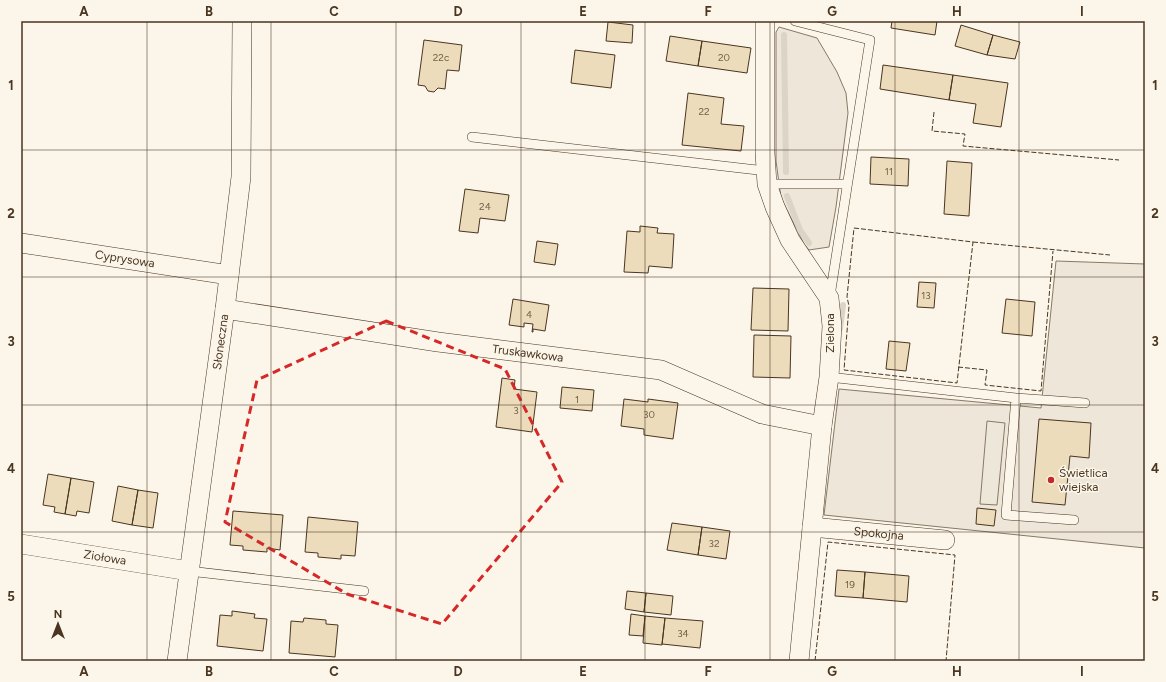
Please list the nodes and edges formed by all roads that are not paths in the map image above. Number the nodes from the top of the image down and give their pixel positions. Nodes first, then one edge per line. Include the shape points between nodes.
1 (242, 21) edge
2 (765, 21) edge
3 (795, 21) edge
4 (472, 137) dead end
5 (767, 178) junction
6 (847, 184) junction
7 (21, 242) edge
8 (229, 275) junction
9 (829, 298) junction
10 (225, 309) junction
11 (829, 377) junction
12 (1016, 398) junction
13 (1085, 403) dead end
14 (822, 426) junction
15 (1074, 520) dead end
16 (812, 527) junction
17 (945, 540) dead end
18 (21, 544) edge
19 (189, 571) junction
20 (364, 591) dead end
21 (176, 661) edge
22 (799, 661) edge

1 - 8 street, Słoneczna via 241,177
2 - 5 street, Zielona
3 - 6 lane via 870,40
4 - 5 lane
5 - 6 lane
5 - 9 street, Zielona via 775,207 790,240
6 - 9 lane
7 - 8 street, Cyprysowa
8 - 10 street, Słoneczna
9 - 11 street, Zielona via 832,326
10 - 14 street, Truskawkowa via 438,342 661,370 762,414
10 - 19 street, Słoneczna
11 - 12 lane
11 - 14 street, Zielona
12 - 13 lane
12 - 15 lane via 1006,515
14 - 16 street, Zielona
16 - 17 street, Spokojna
16 - 22 street, Zielona
18 - 19 street, Ziołowa
19 - 20 lane
19 - 21 street, Słoneczna

